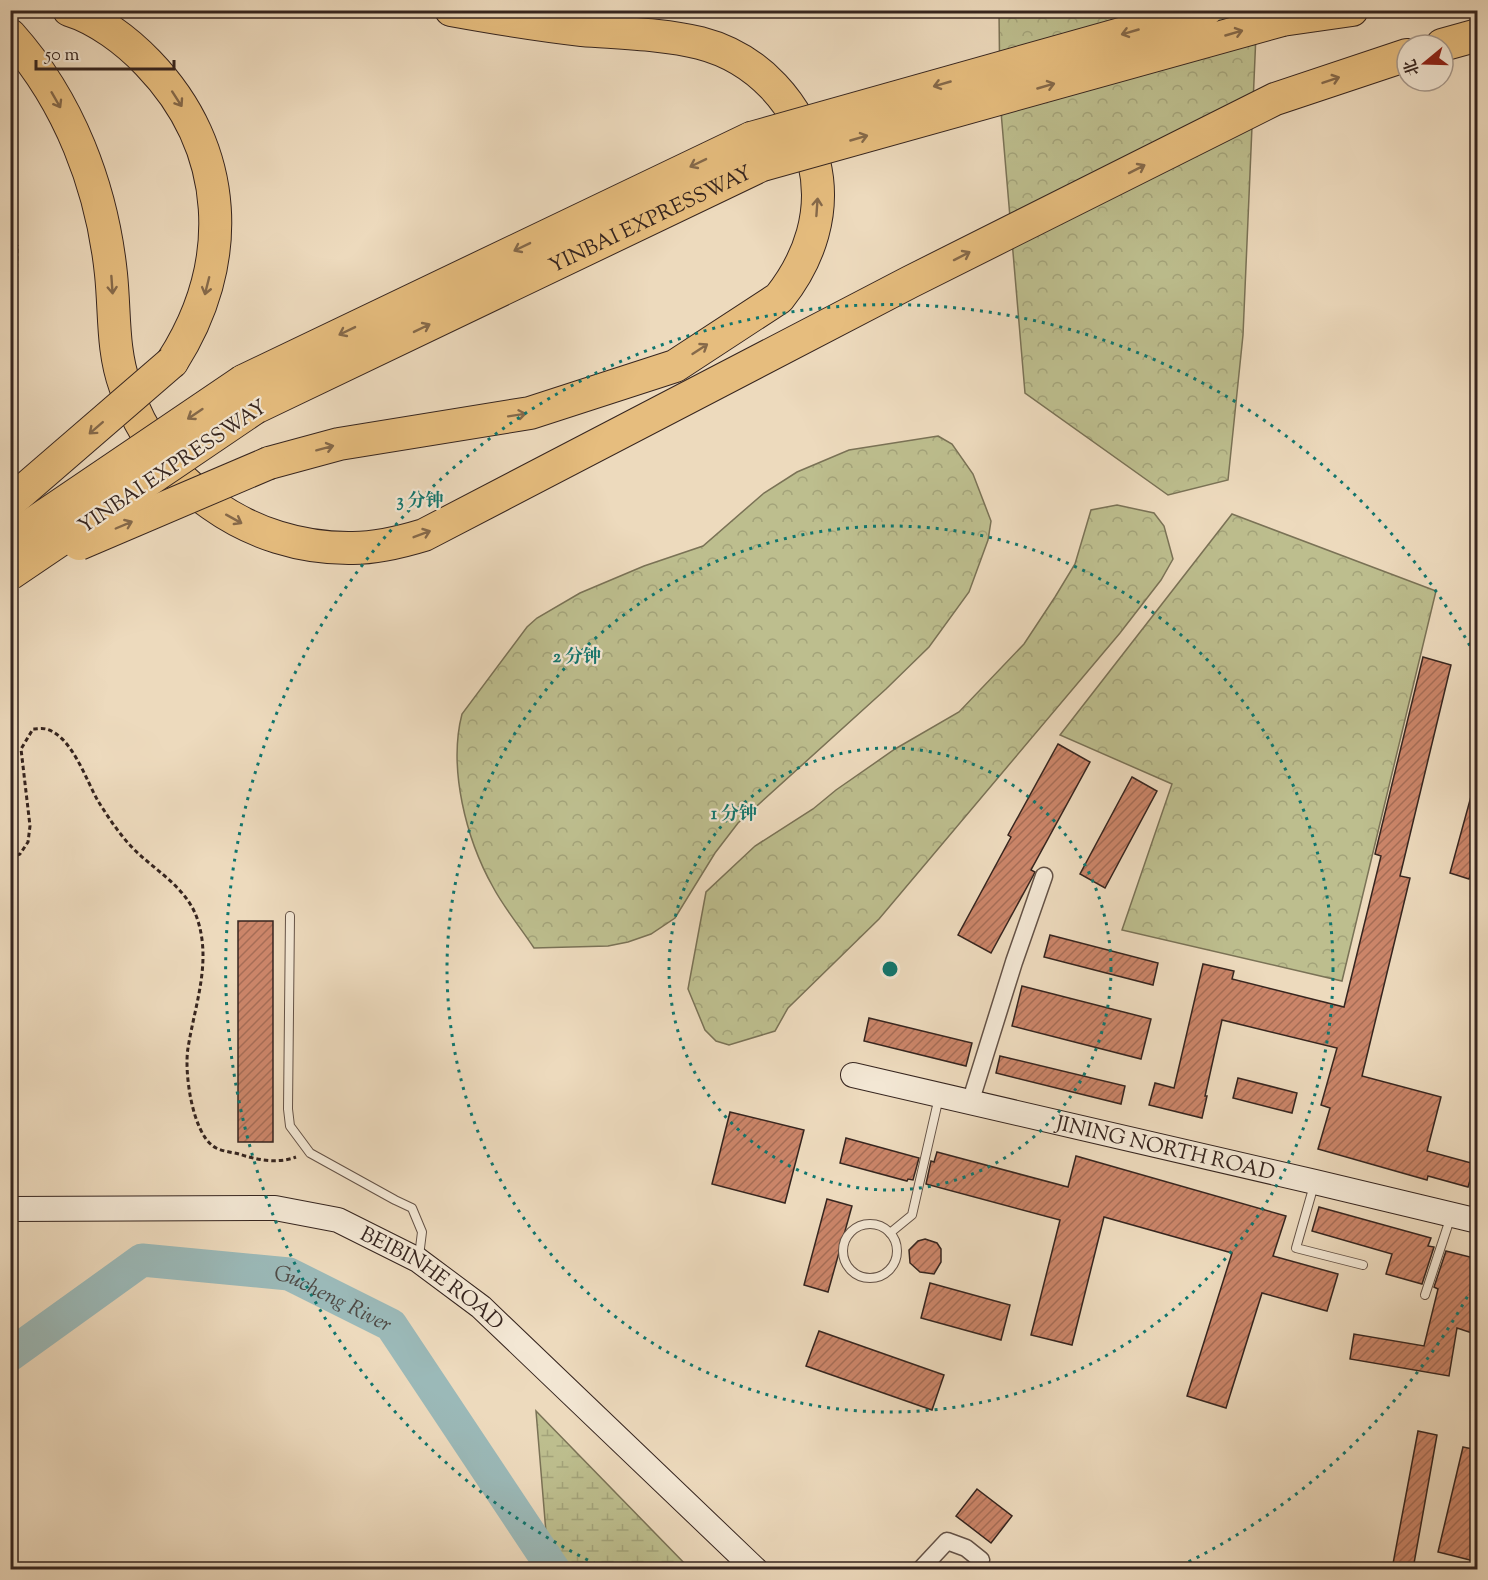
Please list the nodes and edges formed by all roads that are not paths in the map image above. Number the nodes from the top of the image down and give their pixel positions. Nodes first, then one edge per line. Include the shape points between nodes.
1 (69, 10) edge
2 (451, 10) edge
3 (1206, 10) edge
4 (1352, 10) edge
5 (10, 35) edge
6 (1478, 35) edge
7 (1455, 41) edge
8 (1395, 59) edge
9 (756, 151) junction
10 (249, 394) junction
11 (10, 502) edge
12 (10, 539) edge
13 (11, 573) edge
14 (1044, 876) dead end
15 (290, 916) dead end
16 (853, 1075) dead end
17 (940, 1096) junction
18 (970, 1103) junction
19 (1315, 1182) junction
20 (10, 1209) edge
21 (1451, 1215) junction
22 (1478, 1221) edge
23 (890, 1233) junction
24 (418, 1260) junction
25 (1363, 1265) dead end
26 (1425, 1296) dead end
27 (981, 1560) dead end
28 (756, 1569) edge
29 (920, 1569) edge

1 -> 11 highway, bridge via 100,25 142,56 188,117 207,165 215,216 212,268 197,317 172,362
13 -> 2 highway, bridge via 269,463 339,444 530,413 675,366 779,298 792,283 809,247 818,208 818,188 811,149 794,112 769,81 736,58 699,43 532,25
3 -> 9 highway, YINBAI EXPRESSWAY, bridge
9 -> 4 highway, YINBAI EXPRESSWAY, bridge via 1282,20
5 -> 8 highway via 55,98 93,184 108,245 118,360 133,409 159,454 194,492 236,521 284,540 355,548 424,535 910,282 1275,99
6 - 7 highway
9 - 10 highway, YINBAI EXPRESSWAY
10 -> 12 highway, YINBAI EXPRESSWAY, bridge
10 - 13 highway, YINBAI EXPRESSWAY, bridge
14 - 18 street
15 - 24 lane via 290,1126 309,1153 412,1208 422,1232
16 - 17 main road, JINING NORTH ROAD
17 - 18 main road, JINING NORTH ROAD
17 - 23 lane via 912,1215
18 - 19 main road, JINING NORTH ROAD
19 - 21 main road, JINING NORTH ROAD
19 - 25 lane via 1296,1248
20 - 24 main road, BEIBINHE ROAD via 275,1208 338,1220
21 - 22 main road, JINING NORTH ROAD
21 - 26 lane
23 - 23 lane via 875,1224 852,1231 843,1245 850,1269 873,1278 888,1271 897,1256
24 - 28 main road, BEIBINHE ROAD via 481,1307
27 - 29 street via 966,1548 947,1541

